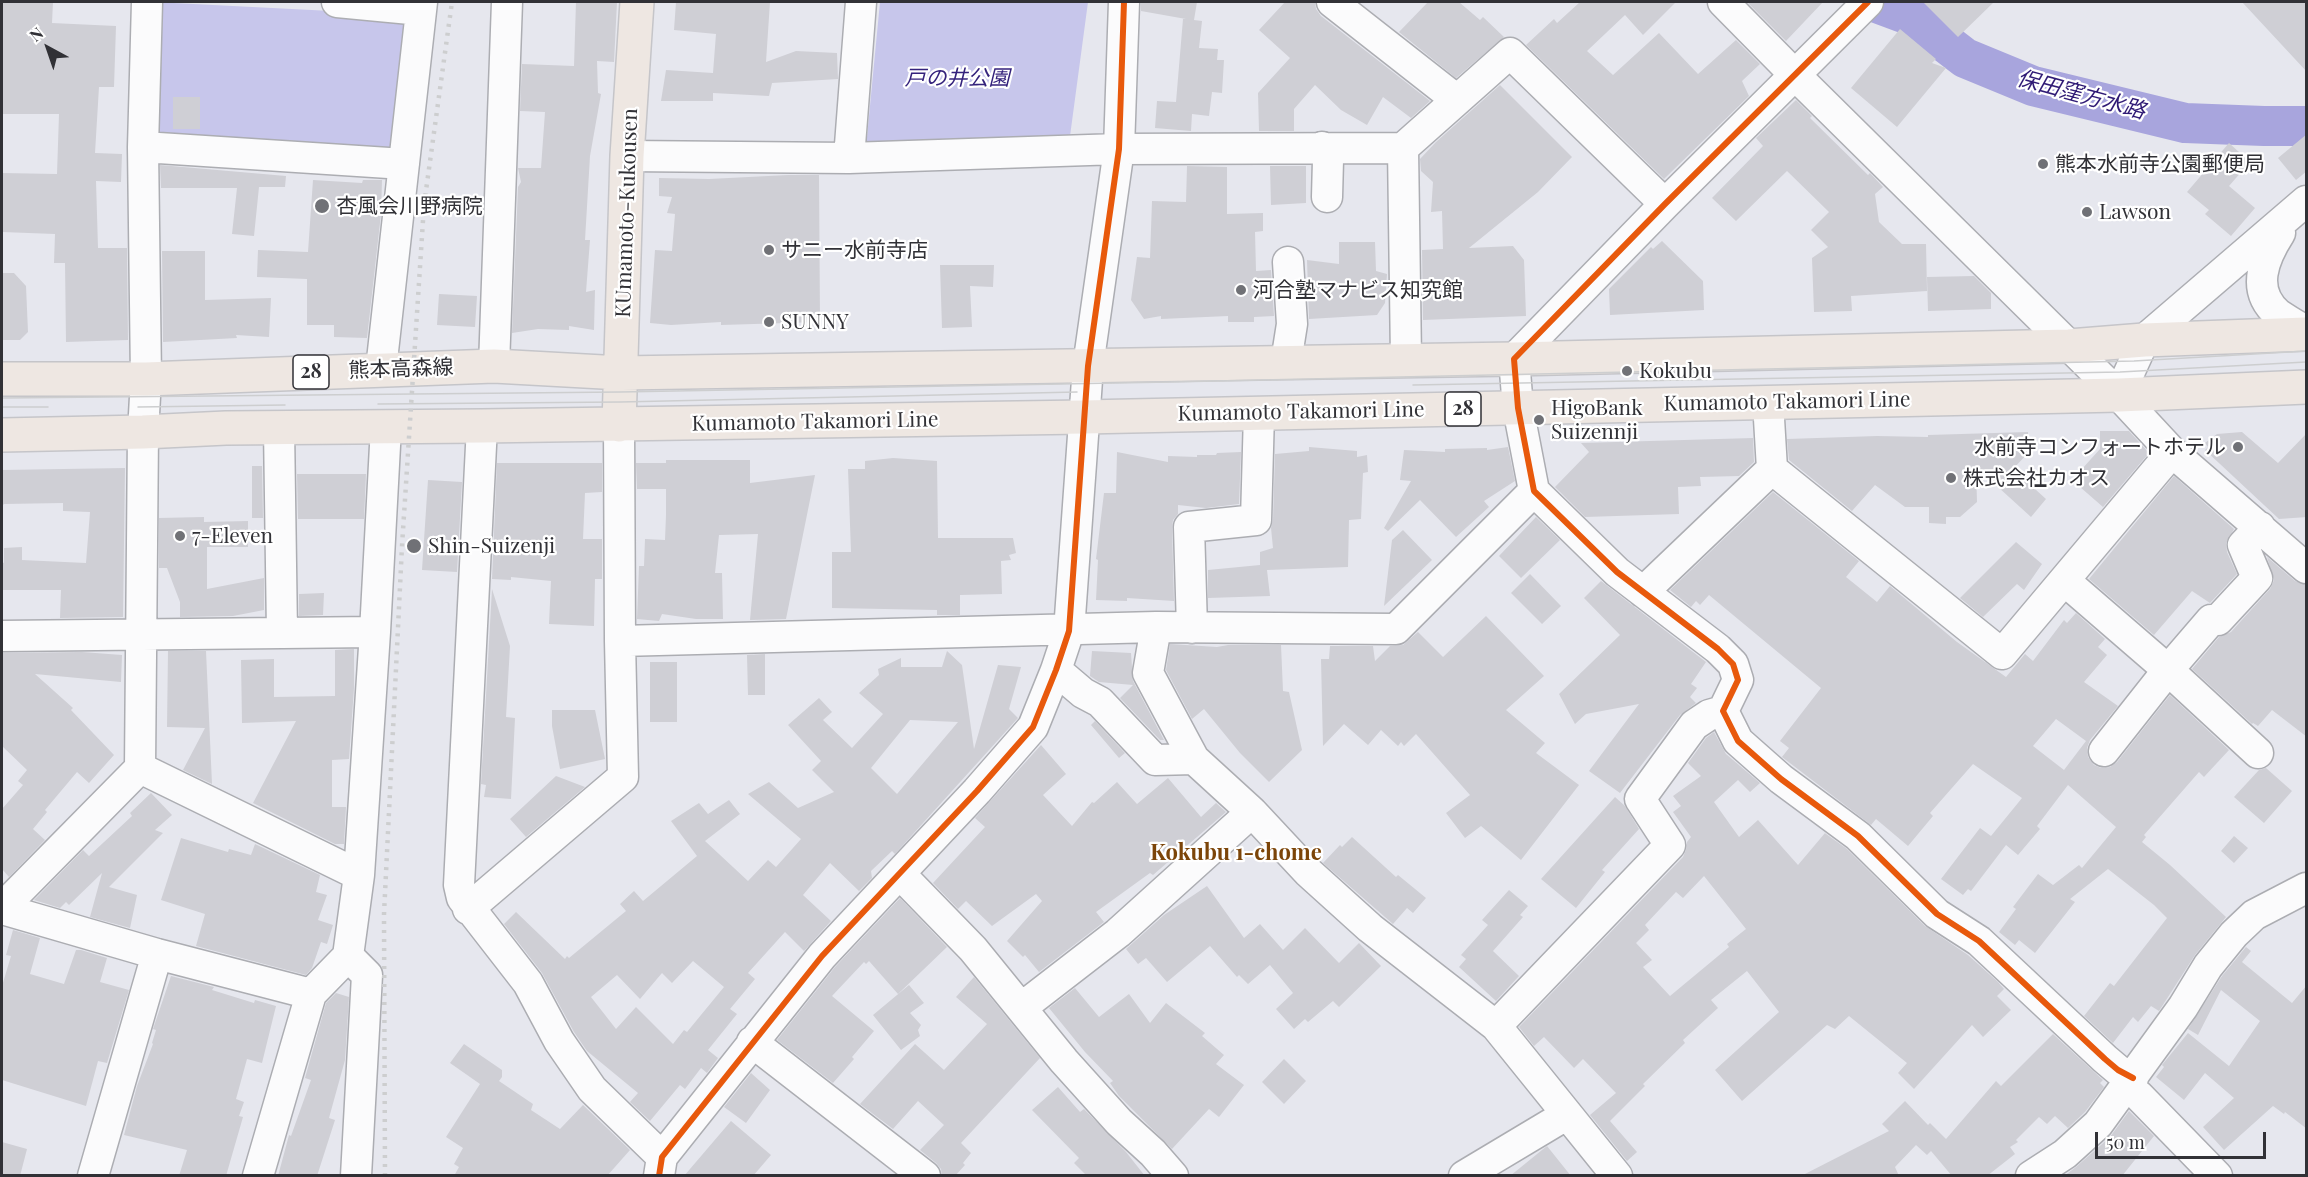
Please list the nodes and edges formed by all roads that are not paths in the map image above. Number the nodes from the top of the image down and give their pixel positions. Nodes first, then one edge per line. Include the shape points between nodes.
1 (147, 2) edge
2 (337, 2) edge
3 (507, 2) edge
4 (637, 2) edge
5 (861, 2) edge
6 (1124, 2) edge
7 (1332, 2) edge
8 (1723, 2) edge
9 (1864, 5) edge
10 (421, 6) edge
11 (1795, 75) junction
12 (1457, 100) junction
13 (143, 147) junction
14 (1322, 147) junction
15 (1403, 148) junction
16 (1119, 149) junction
17 (627, 156) junction
18 (849, 158) junction
19 (404, 164) junction
20 (1327, 197) dead end
21 (1665, 204) junction
22 (2300, 207) edge
23 (1288, 262) dead end
24 (2307, 333) edge
25 (2144, 340) junction
26 (2069, 346) junction
27 (1406, 359) junction
28 (1514, 359) junction
29 (1286, 362) junction
30 (494, 366) junction
31 (1088, 366) junction
32 (381, 369) junction
33 (621, 373) junction
34 (2, 379) edge
35 (146, 379) junction
36 (2307, 387) edge
37 (2119, 395) junction
38 (1768, 402) junction
39 (1518, 408) junction
40 (1259, 413) junction
41 (1084, 417) junction
42 (619, 424) junction
43 (482, 426) junction
44 (386, 427) junction
45 (279, 428) junction
46 (143, 432) junction
47 (2, 435) edge
48 (2172, 452) junction
49 (1772, 469) junction
50 (1534, 492) junction
51 (2260, 527) junction
52 (2307, 568) edge
53 (2065, 581) junction
54 (1643, 592) junction
55 (1156, 627) junction
56 (1192, 628) junction
57 (1069, 631) junction
58 (375, 632) junction
59 (282, 633) junction
60 (143, 634) junction
61 (2, 636) edge
62 (620, 641) junction
63 (1056, 670) junction
64 (2168, 670) junction
65 (1723, 711) junction
66 (2104, 751) dead end
67 (2258, 753) dead end
68 (1194, 759) junction
69 (140, 768) junction
70 (1252, 812) junction
71 (900, 874) junction
72 (359, 875) junction
73 (2307, 888) edge
74 (2, 909) edge
75 (468, 909) junction
76 (157, 954) junction
77 (348, 956) junction
78 (311, 994) junction
79 (1021, 1008) junction
80 (1496, 1026) junction
81 (752, 1042) junction
82 (2130, 1082) junction
83 (1566, 1115) junction
84 (660, 1166) edge
85 (93, 1176) edge
86 (258, 1176) edge
87 (356, 1176) edge
88 (925, 1176) edge
89 (1173, 1176) edge
90 (1464, 1176) edge
91 (1617, 1176) edge
92 (2031, 1176) edge
93 (2217, 1176) edge

1 - 13 street
2 - 10 street
3 - 30 street
4 - 17 main road, KUmamoto-Kukousen
5 - 18 street
6 - 16 street
7 - 12 street
8 - 11 street
9 - 11 street
10 - 19 street
11 - 21 street
11 - 26 street
12 - 15 street
12 - 21 street via 1510,53
13 - 19 street
13 - 35 street
14 - 15 street
14 - 16 street
14 - 20 street via 1328,160
15 - 27 street
16 - 18 street
16 - 31 street
17 - 18 street
17 - 33 main road, KUmamoto-Kukousen
19 - 32 street
21 - 28 street
22 - 24 street via 2274,241 2261,278 2276,312
22 - 25 street
23 - 29 street via 1292,324
24 - 25 main road, 28
25 - 26 main road, 28
25 - 37 street
26 - 28 main road, 28
26 - 37 street
27 - 28 main road, 28
27 - 29 main road, 28
28 - 39 street
29 - 31 main road, 28
30 - 32 main road, 熊本高森線 / 28
30 - 33 main road, 熊本高森線 / 28
31 - 33 main road, 28
31 - 41 street
32 - 35 main road, 熊本高森線 / 28
33 - 42 main road, KUmamoto-Kukousen
34 - 35 main road, 熊本高森線 / 28
35 - 46 street
36 - 37 main road, Kumamoto Takamori Line / 28
37 - 38 main road, Kumamoto Takamori Line / 28
37 - 48 street
38 - 39 main road, Kumamoto Takamori Line / 28
38 - 49 street
39 - 40 main road, Kumamoto Takamori Line / 28
39 - 50 street
40 - 41 main road, Kumamoto Takamori Line / 28
40 - 56 street via 1256,520 1189,527
41 - 42 main road, Kumamoto Takamori Line / 28
41 - 57 street
42 - 43 main road, 28
42 - 62 street
43 - 44 main road, 28
43 - 75 street via 459,885
44 - 45 main road, 28
44 - 58 street
45 - 46 main road, 28
45 - 59 street
46 - 47 main road, 28
46 - 60 street
48 - 51 street
48 - 53 street
49 - 53 street via 2002,654
49 - 54 street
50 - 54 street
50 - 56 street via 1396,629
51 - 52 street
51 - 64 street via 2243,545 2257,578 2218,620 2211,620
53 - 64 street
54 - 65 street via 1733,664 1738,680
55 - 56 street
55 - 57 street
55 - 68 street via 1148,673
57 - 62 street
57 - 63 street
58 - 59 street
58 - 72 street
59 - 60 street
60 - 61 street
60 - 69 street
62 - 75 street via 623,777
63 - 68 street via 1100,702 1155,760
63 - 71 street via 1033,727
64 - 66 street
64 - 67 street
65 - 80 street via 1694,725 1640,799 1670,845
65 - 82 street via 1738,741 1781,779 1858,836 1937,914 1979,941
68 - 70 street
69 - 72 street
69 - 74 street
70 - 79 street via 1118,933
70 - 80 street via 1308,872 1370,928
71 - 79 street via 973,949
71 - 81 street via 822,956
72 - 77 street
73 - 82 street via 2254,915 2234,934
74 - 76 street
75 - 84 street via 528,983 559,1041 592,1089
76 - 78 street
76 - 85 street
77 - 78 street
77 - 87 street via 367,975
78 - 86 street
79 - 89 street via 1119,1122
80 - 83 street
81 - 84 street
81 - 88 street
82 - 92 street via 2098,1124 2065,1155
82 - 93 street
83 - 90 street
83 - 91 street

